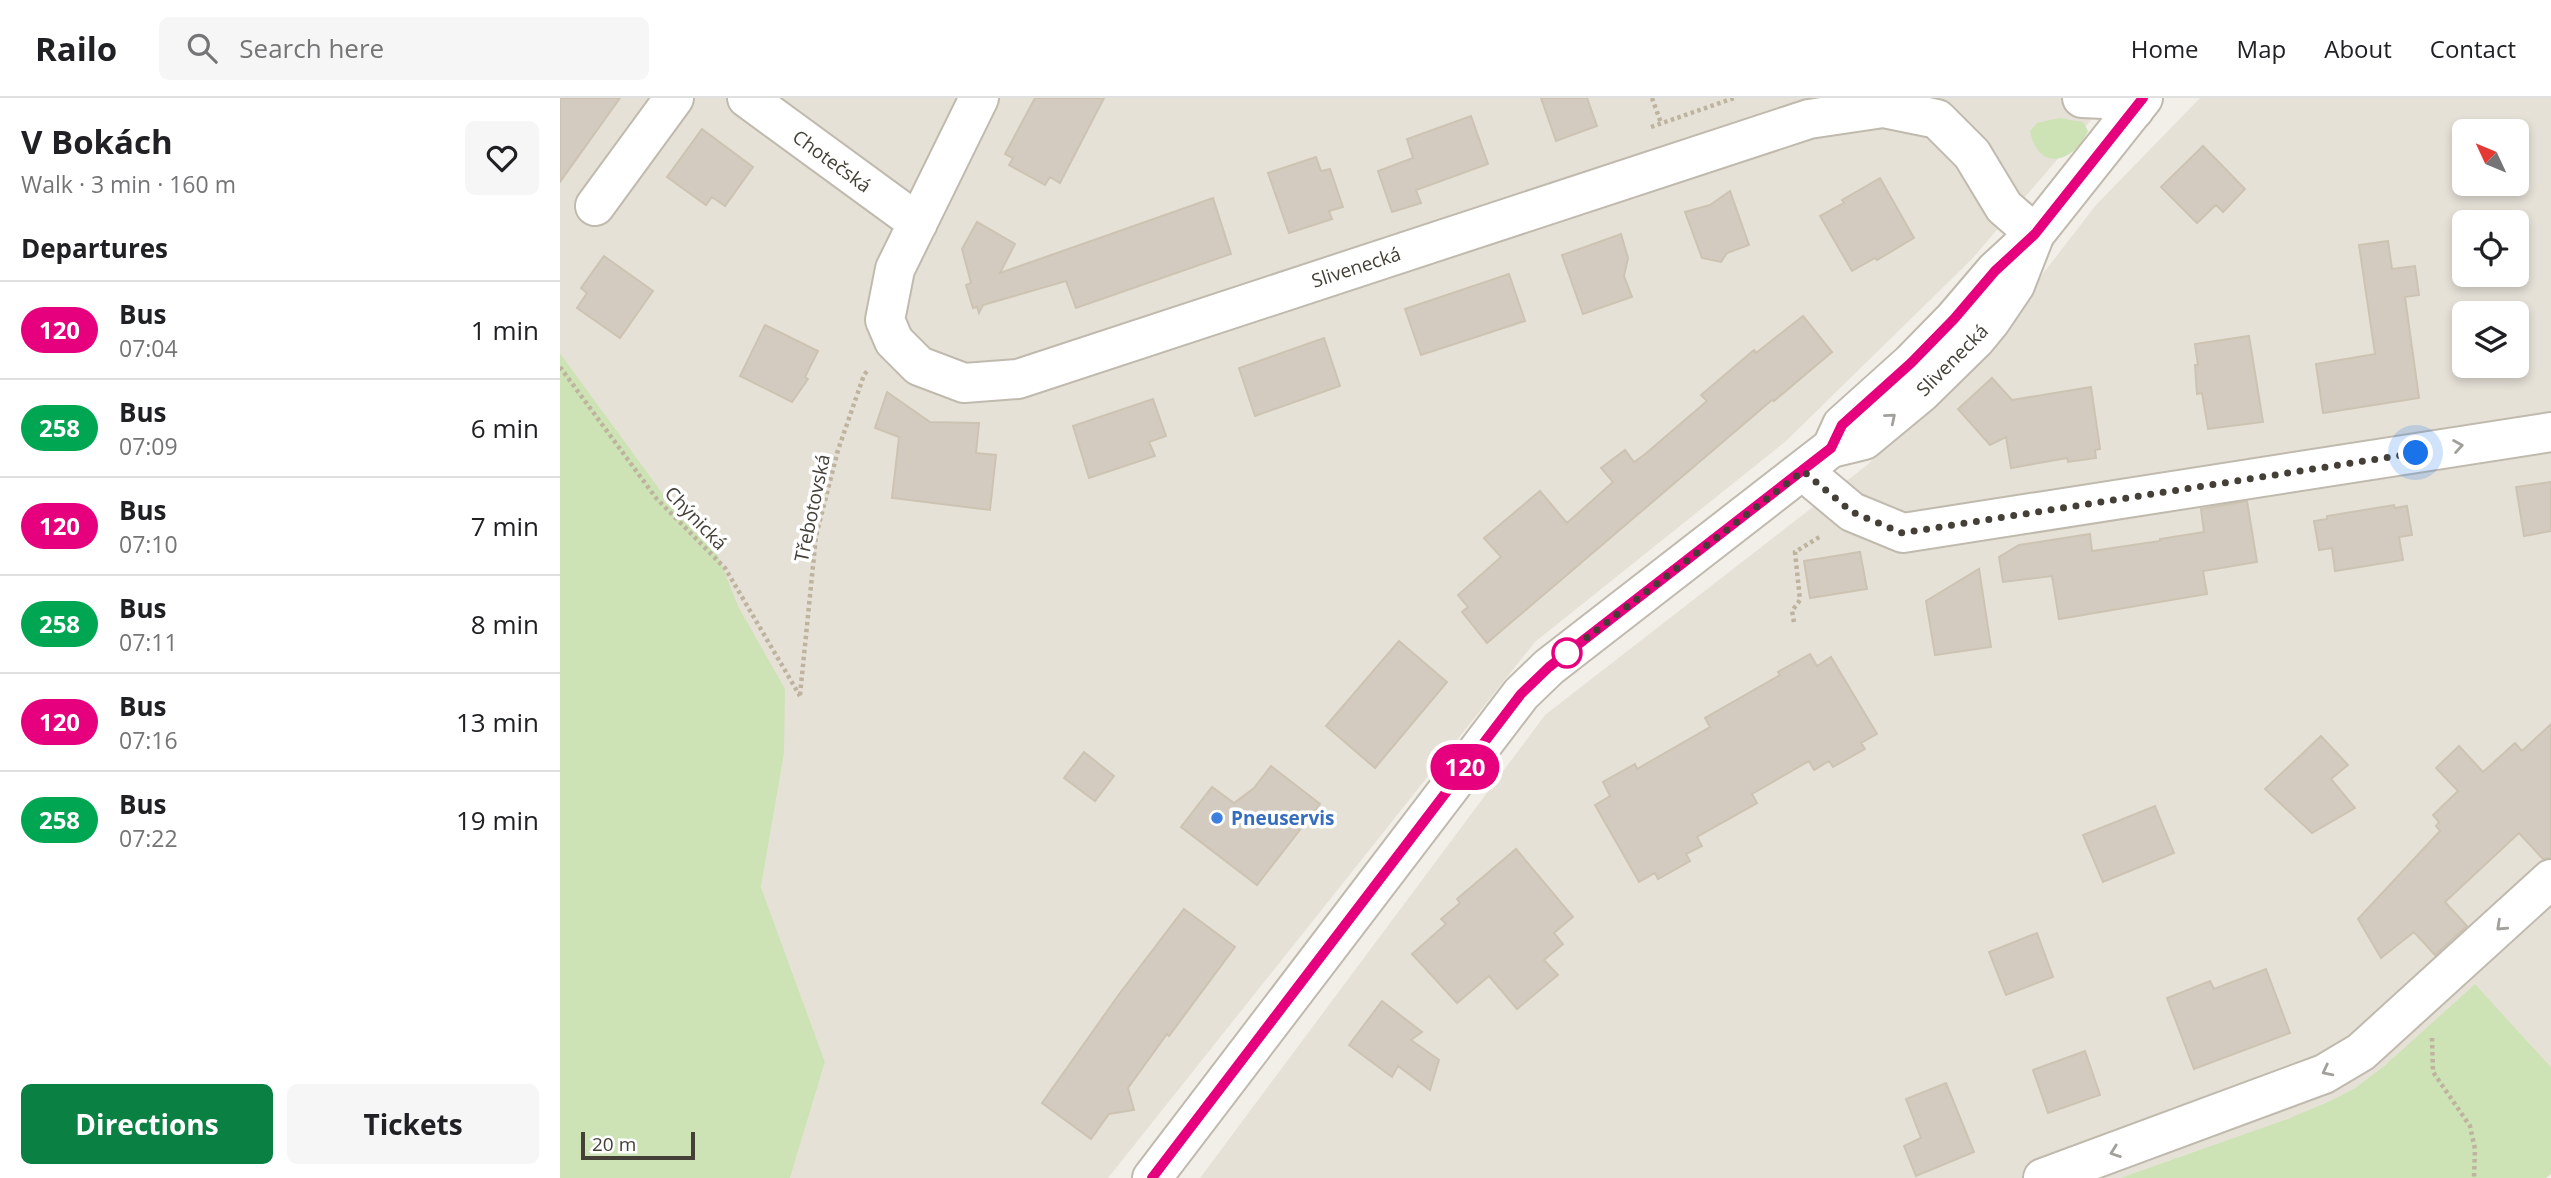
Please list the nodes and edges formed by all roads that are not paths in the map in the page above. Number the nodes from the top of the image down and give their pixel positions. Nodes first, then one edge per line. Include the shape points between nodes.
1 (674, 98) edge
2 (747, 98) edge
3 (979, 98) edge
4 (1952, 98) edge
5 (2082, 98) edge
6 (2139, 104) edge
7 (1883, 108) junction
8 (595, 206) dead end
9 (918, 223) junction
10 (2035, 234) junction
11 (2551, 432) edge
12 (1817, 459) junction
13 (2551, 879) edge
14 (1152, 1178) edge
15 (2043, 1178) edge

1 - 8 street
2 - 9 street, Chotečská
3 - 9 street
4 - 7 street
5 - 6 street
6 - 10 street
7 - 9 street, Slivenecká via 1809,119 1018,379 964,383 919,366 894,341 885,320 895,269
7 - 10 street, Slivenecká via 1937,119 1972,154 2004,207
10 - 12 street, Slivenecká via 1911,363 1842,425
12 -> 11 street via 1852,512 1902,533
12 - 14 street, Slivenecká via 1549,667 1521,694
13 -> 15 street via 2361,1052 2324,1074

